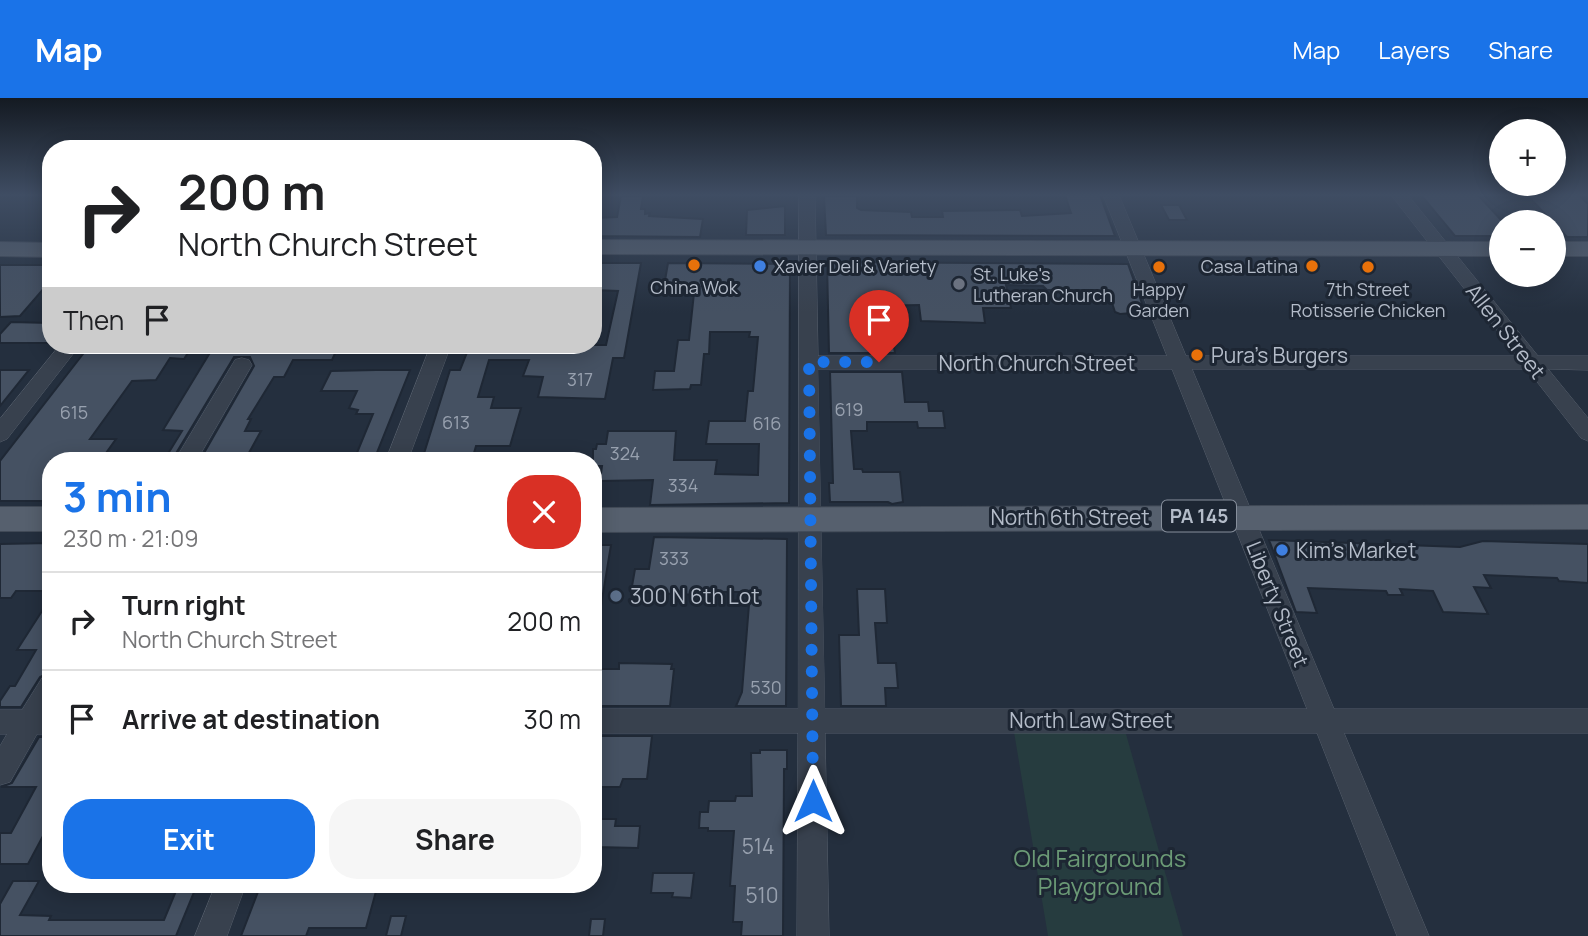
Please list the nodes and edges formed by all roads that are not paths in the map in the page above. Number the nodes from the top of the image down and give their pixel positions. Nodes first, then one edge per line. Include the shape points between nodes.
1 (808, 234) edge
2 (1127, 234) edge
3 (1430, 234) edge
4 (602, 247) edge
5 (0, 249) edge
6 (808, 249) junction
7 (1442, 249) junction
8 (1489, 249) edge
9 (1566, 249) edge
10 (1588, 249) edge
11 (42, 250) edge
12 (1133, 250) junction
13 (63, 354) edge
14 (438, 354) edge
15 (809, 362) junction
16 (1180, 363) junction
17 (1588, 363) edge
18 (1532, 364) junction
19 (242, 365) dead end
20 (1588, 433) edge
21 (0, 434) edge
22 (191, 452) edge
23 (400, 452) edge
24 (1242, 516) junction
25 (1588, 517) edge
26 (0, 519) edge
27 (42, 519) edge
28 (810, 519) junction
29 (602, 520) edge
30 (1325, 719) junction
31 (602, 721) edge
32 (813, 721) junction
33 (1588, 721) edge
34 (0, 722) edge
35 (40, 722) edge
36 (0, 772) edge
37 (228, 893) edge
38 (211, 936) edge
39 (813, 936) edge
40 (1413, 936) edge

1 - 6 street
2 - 12 street, Liberty Street
3 - 7 street, Allen Street
4 - 6 main road
5 - 11 main road
6 - 12 main road
6 - 15 street
7 - 8 main road
7 - 12 main road
7 - 18 street, Allen Street
9 - 10 main road
12 - 16 street, Liberty Street
13 - 21 street
14 - 23 street
15 - 16 street, North Church Street
15 - 28 street
16 - 18 street, North Church Street
16 - 24 street, Liberty Street
17 - 18 street, North Church Street
18 - 20 street, Allen Street
19 - 22 street
24 - 25 main road, North 6th Street / PA 145
24 - 28 main road, North 6th Street / PA 145
24 - 30 street, Liberty Street
26 - 27 main road
28 - 29 main road, North 6th Street / PA 145
28 - 32 street
30 - 32 street, North Law Street
30 - 33 street, North Law Street
30 - 40 street, Liberty Street
31 - 32 street, North Law Street
32 - 39 street
34 - 35 street
35 - 36 street
37 - 38 street

